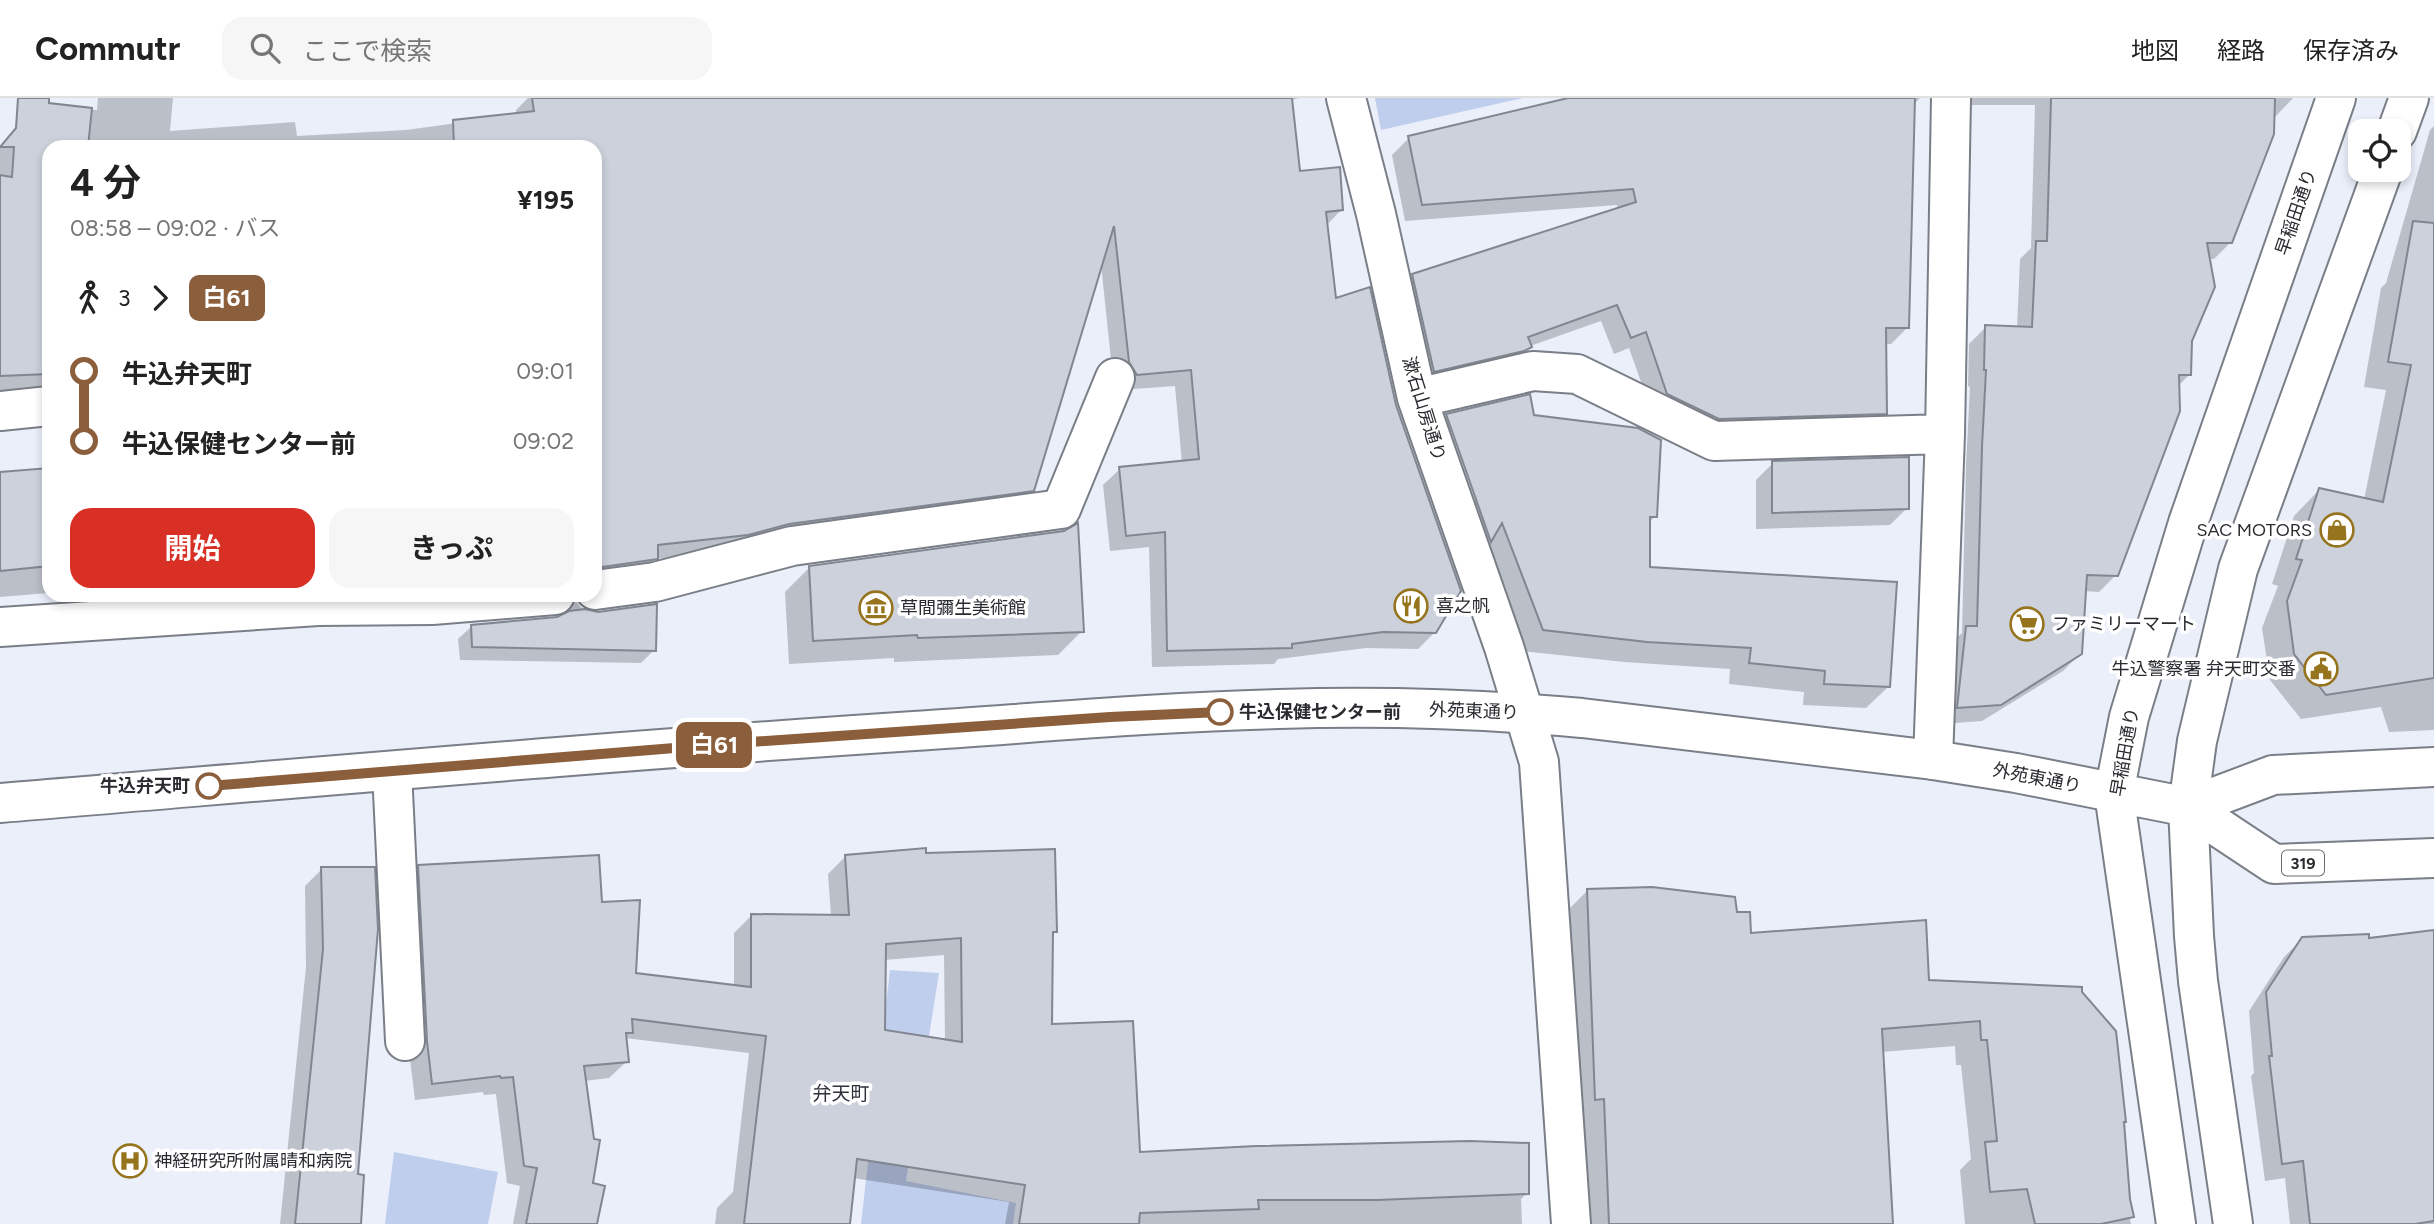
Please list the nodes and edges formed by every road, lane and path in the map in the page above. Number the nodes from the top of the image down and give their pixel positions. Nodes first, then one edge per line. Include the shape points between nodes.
1 (1346, 98) edge
2 (1951, 98) edge
3 (2336, 98) edge
4 (2409, 98) edge
5 (2401, 119) edge
6 (2379, 182) edge
7 (1115, 377) dead end
8 (1417, 398) junction
9 (42, 407) edge
10 (0, 411) edge
11 (1945, 434) junction
12 (602, 589) edge
13 (467, 602) edge
14 (0, 627) edge
15 (1525, 713) junction
16 (1933, 760) junction
17 (2434, 767) edge
18 (392, 771) junction
19 (2114, 793) junction
20 (0, 803) edge
21 (2189, 807) junction
22 (2434, 858) edge
23 (405, 1041) dead end
24 (1571, 1224) edge
25 (2176, 1224) edge
26 (2233, 1224) edge

1 - 8 main road, 漱石山房通り
2 - 11 main road
3 - 19 main road, 早稲田通り via 2188,523 2129,717
4 - 5 main road
6 - 21 main road via 2238,569 2197,741
7 - 12 main road via 1061,509 792,547 655,582
8 - 11 main road via 1533,371 1577,374 1714,441
8 - 15 main road, 漱石山房通り
9 - 10 main road
11 - 16 main road
13 - 14 main road
15 - 16 main road, 外苑東通り / 319
15 - 18 main road, 外苑東通り / 319 via 1281,709 1123,716
15 - 24 main road, 漱石山房通り via 1539,762
16 - 19 main road, 外苑東通り / 319
17 - 21 main road via 2273,775
18 - 20 main road, 外苑東通り / 319
18 - 23 main road
19 - 21 main road, 外苑東通り / 319
19 - 25 main road, 早稲田通り
21 - 22 main road, 外苑東通り / 319 via 2274,864
21 - 26 main road via 2197,981

